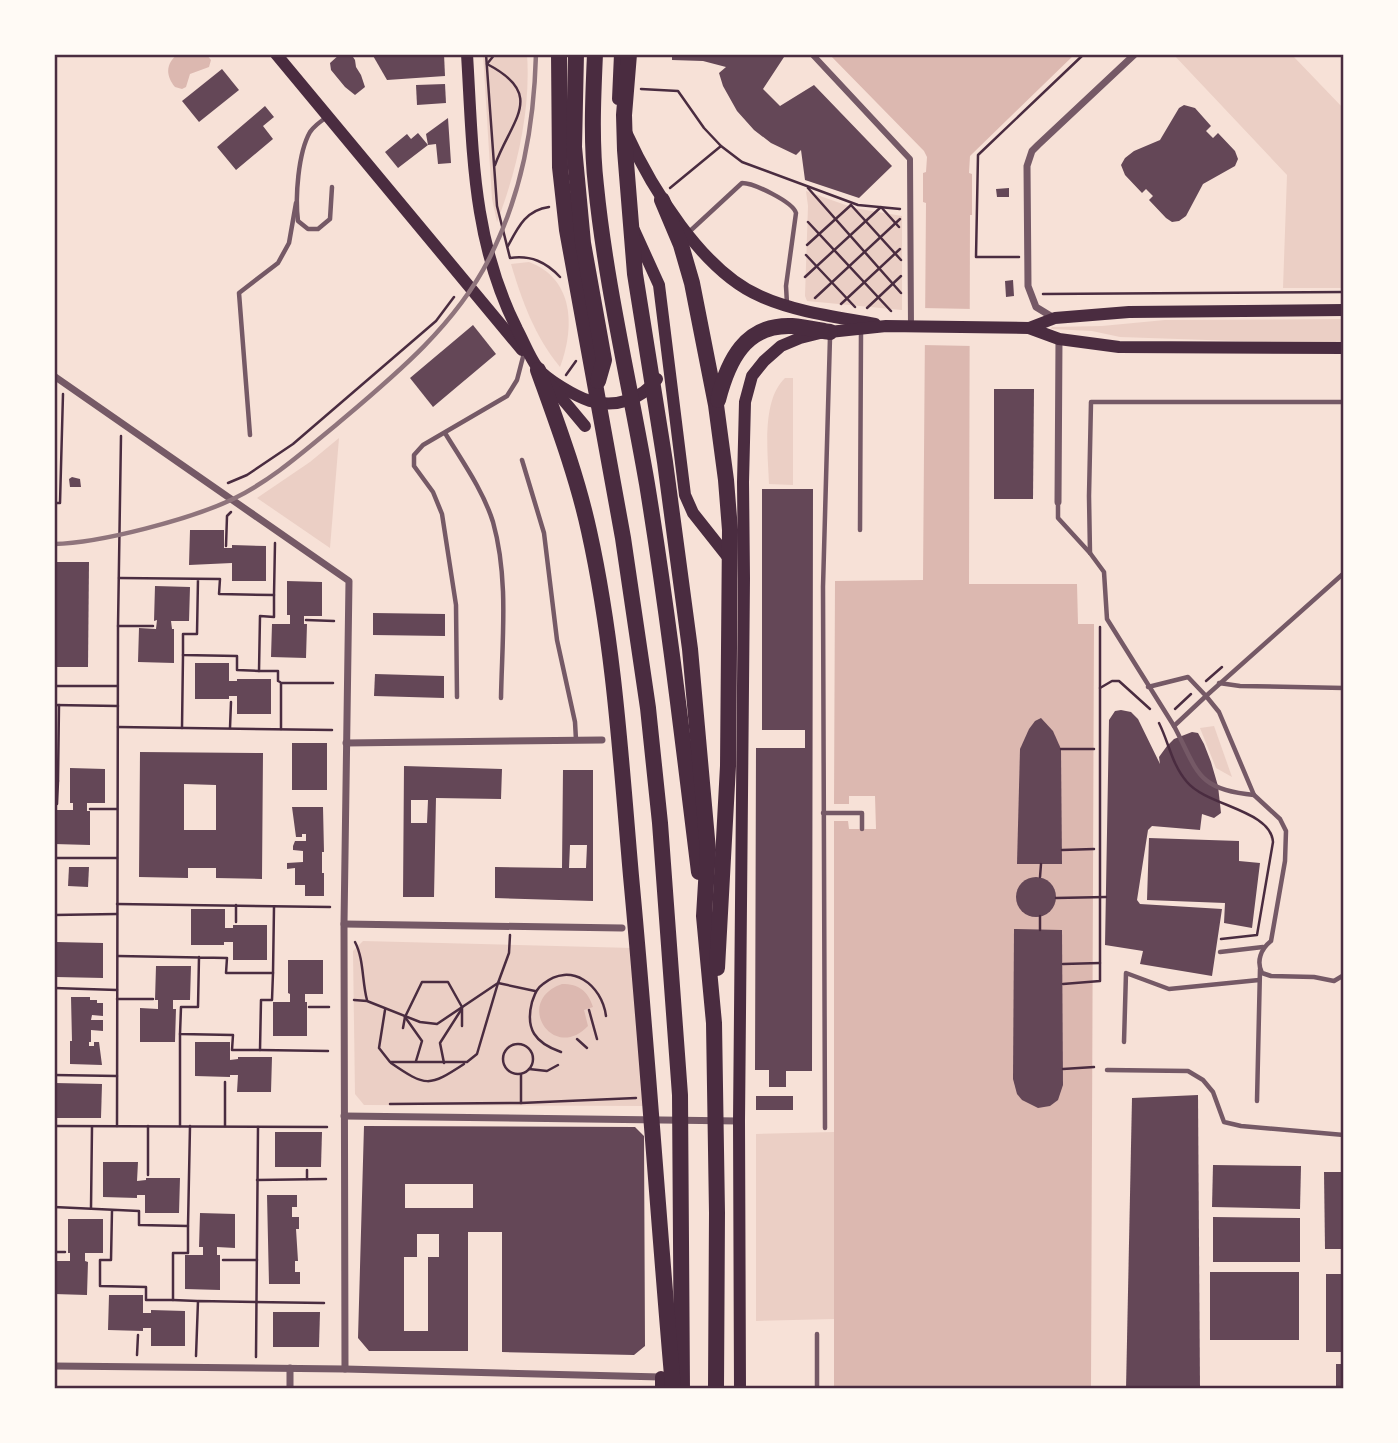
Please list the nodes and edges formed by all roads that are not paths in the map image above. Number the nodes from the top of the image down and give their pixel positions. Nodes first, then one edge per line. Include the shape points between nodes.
1 (276, 54) edge
2 (467, 54) edge
3 (559, 54) edge
4 (576, 54) edge
5 (595, 54) edge
6 (620, 54) edge
7 (629, 54) edge
8 (812, 54) edge
9 (1135, 54) edge
10 (328, 116) junction
11 (619, 116) junction
12 (332, 187) dead end
13 (662, 201) junction
14 (296, 203) junction
15 (687, 233) junction
16 (787, 303) junction
17 (1344, 310) edge
18 (1055, 318) junction
19 (885, 320) junction
20 (916, 326) junction
21 (1029, 328) junction
22 (861, 330) junction
23 (831, 332) junction
24 (1059, 339) junction
25 (1344, 348) edge
26 (524, 353) junction
27 (667, 353) junction
28 (538, 370) junction
29 (54, 376) edge
30 (596, 386) junction
31 (1344, 402) edge
32 (716, 405) junction
33 (585, 426) dead end
34 (445, 433) junction
35 (250, 435) dead end
36 (522, 460) dead end
37 (1058, 502) joint
38 (860, 530) dead end
39 (1090, 553) junction
40 (1344, 573) edge
41 (744, 578) junction
42 (1219, 683) junction
43 (1148, 687) junction
44 (1344, 688) edge
45 (1206, 696) junction
46 (457, 697) dead end
47 (501, 698) dead end
48 (1174, 726) junction
49 (576, 740) junction
50 (602, 740) dead end
51 (346, 743) junction
52 (1254, 795) junction
53 (823, 813) junction
54 (862, 829) dead end
55 (704, 916) junction
56 (344, 925) junction
57 (622, 928) dead end
58 (1264, 947) junction
59 (1220, 951) dead end
60 (1260, 968) junction
61 (1344, 975) edge
62 (1259, 980) junction
63 (714, 1023) junction
64 (1124, 1042) dead end
65 (1107, 1070) dead end
66 (1257, 1101) dead end
67 (344, 1116) junction
68 (739, 1121) junction
69 (825, 1128) dead end
70 (1344, 1135) edge
71 (817, 1334) dead end
72 (54, 1366) edge
73 (290, 1368) junction
74 (345, 1369) junction
75 (661, 1383) edge
76 (290, 1389) edge
77 (673, 1389) edge
78 (682, 1389) edge
79 (716, 1389) edge
80 (740, 1389) edge
81 (817, 1389) edge

1 - 10 main road
2 - 28 main road via 481,227 500,290
3 - 30 highway via 563,199
4 - 30 highway via 577,193 604,360
5 - 55 highway via 595,184 673,654
6 - 11 main road
7 - 55 highway via 624,115 628,198 690,649 708,850
8 - 20 street via 910,159 911,304
9 - 18 street via 1032,151 1027,166 1030,294 1036,307
10 - 14 lane via 311,130 304,146
10 - 26 main road
11 - 13 main road
11 - 27 main road via 622,204 657,278
12 - 14 lane via 330,219 318,229 308,229 298,221
13 - 15 main road
13 - 32 highway via 695,293
14 - 35 lane via 289,243 278,263 239,293
15 - 16 main road via 736,283 761,297
15 - 16 lane via 742,183 791,204 796,213
16 - 19 main road
17 - 18 main road via 1129,312
18 - 21 main road
19 - 20 main road
19 - 22 main road
20 - 21 main road
21 - 24 main road
22 - 23 main road
22 - 38 lane
23 - 32 highway via 790,326 752,338 738,350 725,372
23 - 41 main road via 781,346 759,366 747,387
23 - 53 lane via 823,587
24 - 25 main road via 1119,347
24 - 37 street
26 - 28 main road
26 - 34 lane via 507,396
27 - 28 main road via 650,388 616,404 579,397
27 - 41 main road via 685,495 693,513
28 - 33 main road
28 - 77 highway via 589,528 619,724
29 - 51 street via 348,582
30 - 78 highway via 648,708 660,823 680,1095
31 - 39 lane via 1091,402
32 - 63 highway via 730,530 727,766
34 - 46 lane via 414,454 414,466 442,514 456,605
34 - 47 lane via 492,520 503,566
36 - 49 lane via 544,533
37 - 39 lane via 1058,518
39 - 43 lane via 1104,572 1107,619
40 - 42 lane
41 - 68 main road
42 - 44 lane
42 - 45 lane
43 - 45 lane via 1188,677
43 - 48 lane
45 - 48 lane
45 - 52 lane via 1219,712
48 - 52 lane via 1197,773 1218,789
49 - 50 street
49 - 51 street
51 - 56 street
52 - 58 lane via 1280,819 1287,837 1271,941
53 - 54 lane via 862,813
53 - 69 lane
55 - 63 highway
56 - 57 street
56 - 67 street
58 - 59 lane
58 - 60 lane
60 - 61 lane via 1271,976 1334,981
60 - 62 lane
62 - 64 lane via 1169,989 1126,972
62 - 66 lane
63 - 79 highway
65 - 70 lane via 1188,1071 1213,1092 1224,1122
67 - 68 street
67 - 74 street
68 - 80 main road
71 - 81 lane
72 - 73 street
73 - 74 street
73 - 76 street
74 - 75 street

